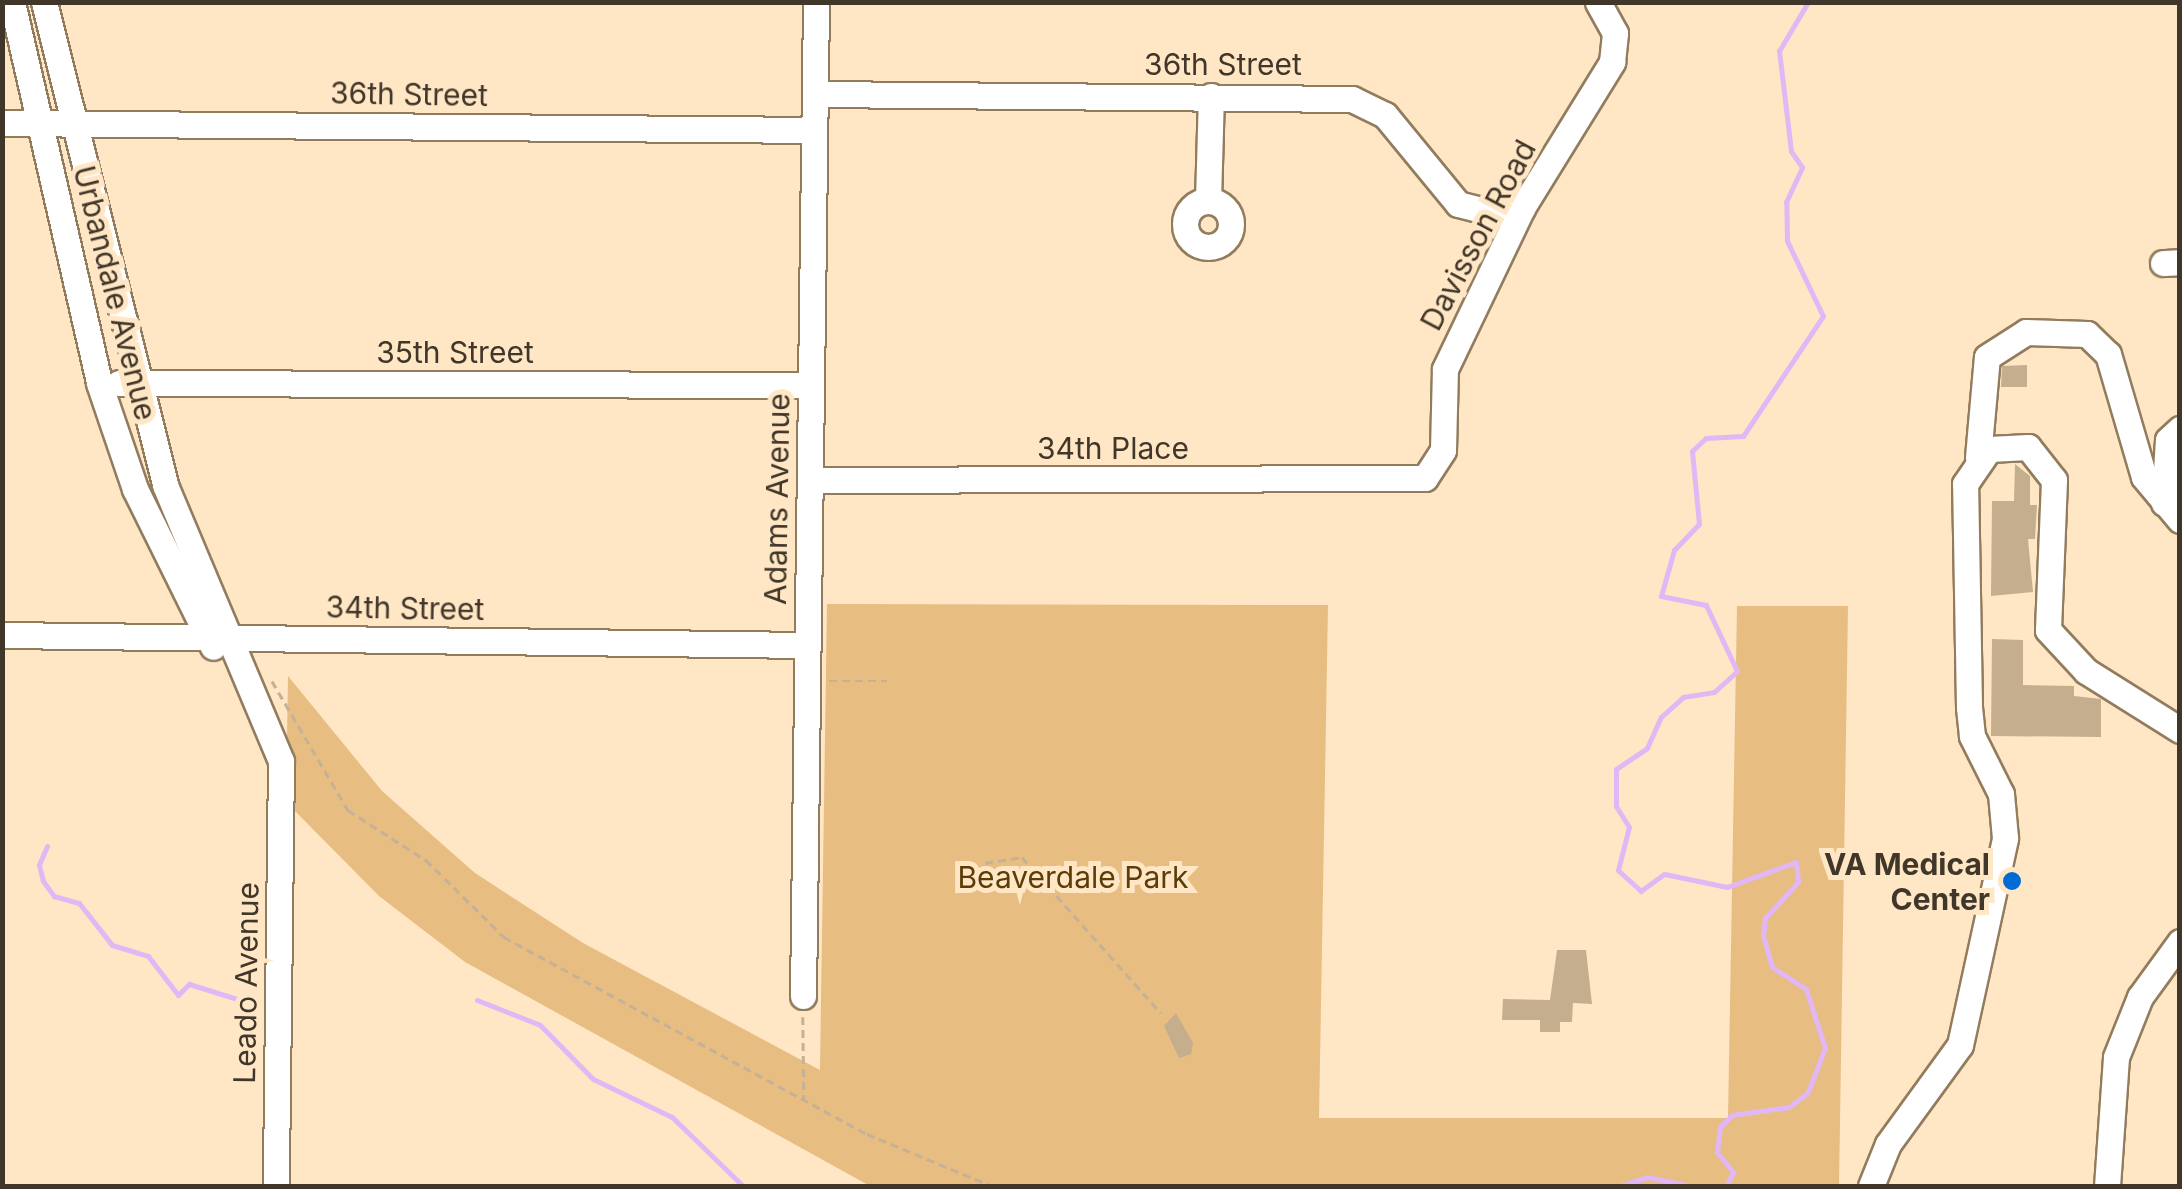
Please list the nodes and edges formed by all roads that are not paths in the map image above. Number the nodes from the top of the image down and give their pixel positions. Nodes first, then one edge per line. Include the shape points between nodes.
1 (12, 2) edge
2 (44, 2) edge
3 (816, 2) edge
4 (1609, 8) edge
5 (815, 94) junction
6 (1211, 96) junction
7 (2, 123) edge
8 (40, 124) junction
9 (72, 124) junction
10 (814, 130) junction
11 (1208, 200) dead end
12 (1522, 208) junction
13 (99, 383) junction
14 (134, 383) junction
15 (811, 386) junction
16 (2180, 430) edge
17 (1978, 456) junction
18 (810, 480) junction
19 (1416, 481) joint
20 (2172, 511) edge
21 (2, 635) edge
22 (218, 638) junction
23 (808, 646) junction
24 (2180, 730) edge
25 (281, 780) joint
26 (2180, 942) edge
27 (803, 996) road end
28 (276, 1186) edge
29 (1871, 1186) edge
30 (2107, 1186) edge

1 - 8 street, Urbandale Avenue
2 - 9 street, Urbandale Avenue
3 - 5 street, Adams Avenue
4 - 12 street, Davisson Road via 1612,62
5 - 6 street, 36th Street
5 - 10 street, Adams Avenue
6 - 11 street
6 - 12 street, 36th Street via 1337,98 1373,106 1458,204 1496,214
7 - 8 street, 36th Street
8 - 9 street, 36th Street
8 - 13 street, Urbandale Avenue
9 - 10 street, 36th Street
9 - 14 street, Urbandale Avenue
10 - 15 street, Adams Avenue
12 - 19 street, Davisson Road via 1445,369 1440,462
13 - 14 street, 35th Street
13 - 22 street, Urbandale Avenue via 135,489
14 - 15 street, 35th Street
14 - 22 street, Urbandale Avenue
15 - 18 street, Adams Avenue
16 - 20 street via 2168,440
17 - 20 street via 1986,357 2026,332 2087,334 2108,354 2132,452
17 - 24 street via 2015,444 2049,466 2055,494 2048,630 2086,671
17 - 29 street via 1965,484 1968,707 1982,764 2002,794 2005,838 1960,1045 1888,1144
18 - 19 street, 34th Place
18 - 23 street, Adams Avenue
21 - 22 street, 34th Street
22 - 23 street, 34th Street
22 - 25 street, Urbandale Avenue via 258,678
23 - 27 street, Adams Avenue
25 - 28 street, Leado Avenue
26 - 30 street via 2140,997 2116,1058

